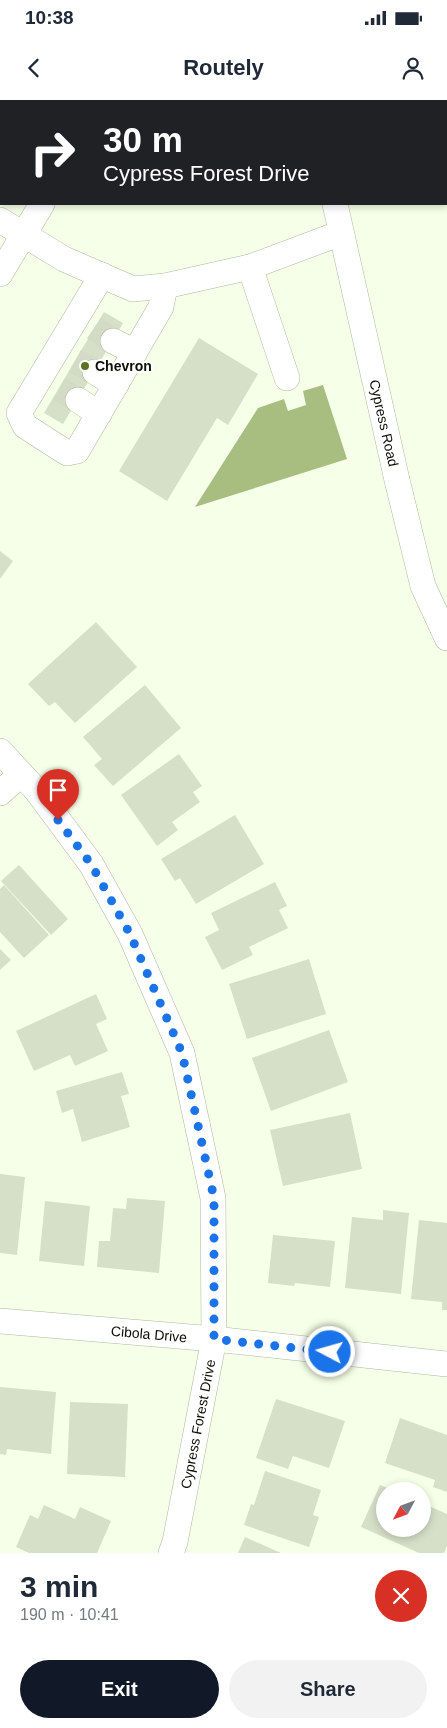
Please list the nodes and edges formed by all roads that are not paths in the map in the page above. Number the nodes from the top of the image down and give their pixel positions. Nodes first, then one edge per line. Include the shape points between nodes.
1 (41, 205) edge
2 (335, 205) edge
3 (0, 220) edge
4 (341, 233) junction
5 (24, 234) junction
6 (250, 267) junction
7 (0, 274) edge
8 (102, 276) junction
9 (165, 286) junction
10 (95, 329) junction
11 (135, 352) junction
12 (76, 361) junction
13 (287, 378) dead end
14 (116, 385) junction
15 (59, 388) junction
16 (99, 414) junction
17 (447, 638) edge
18 (0, 751) edge
19 (20, 775) junction
20 (0, 793) edge
21 (0, 1321) edge
22 (214, 1339) junction
23 (447, 1364) edge
24 (171, 1553) edge

1 - 5 street
2 - 4 street, Cypress Road
3 - 5 street
4 - 6 street
4 - 17 street, Cypress Road via 423,586
5 - 7 street
5 - 8 street via 64,259
6 - 9 street
6 - 13 street
8 - 9 street via 133,289
8 - 10 street
9 - 11 street via 162,307
10 - 11 street
10 - 12 street
11 - 14 street
12 - 14 street
12 - 15 street
14 - 16 street
15 - 16 street
15 - 16 street via 19,413 26,426 67,454 77,451
18 - 19 street, Cypress Forest Drive
19 - 20 street
19 - 22 street, Cypress Forest Drive via 37,791 91,864 130,934 182,1053 214,1198
21 - 22 street, Cibola Drive
22 - 23 street, Cibola Drive
22 - 24 street, Cypress Forest Drive

